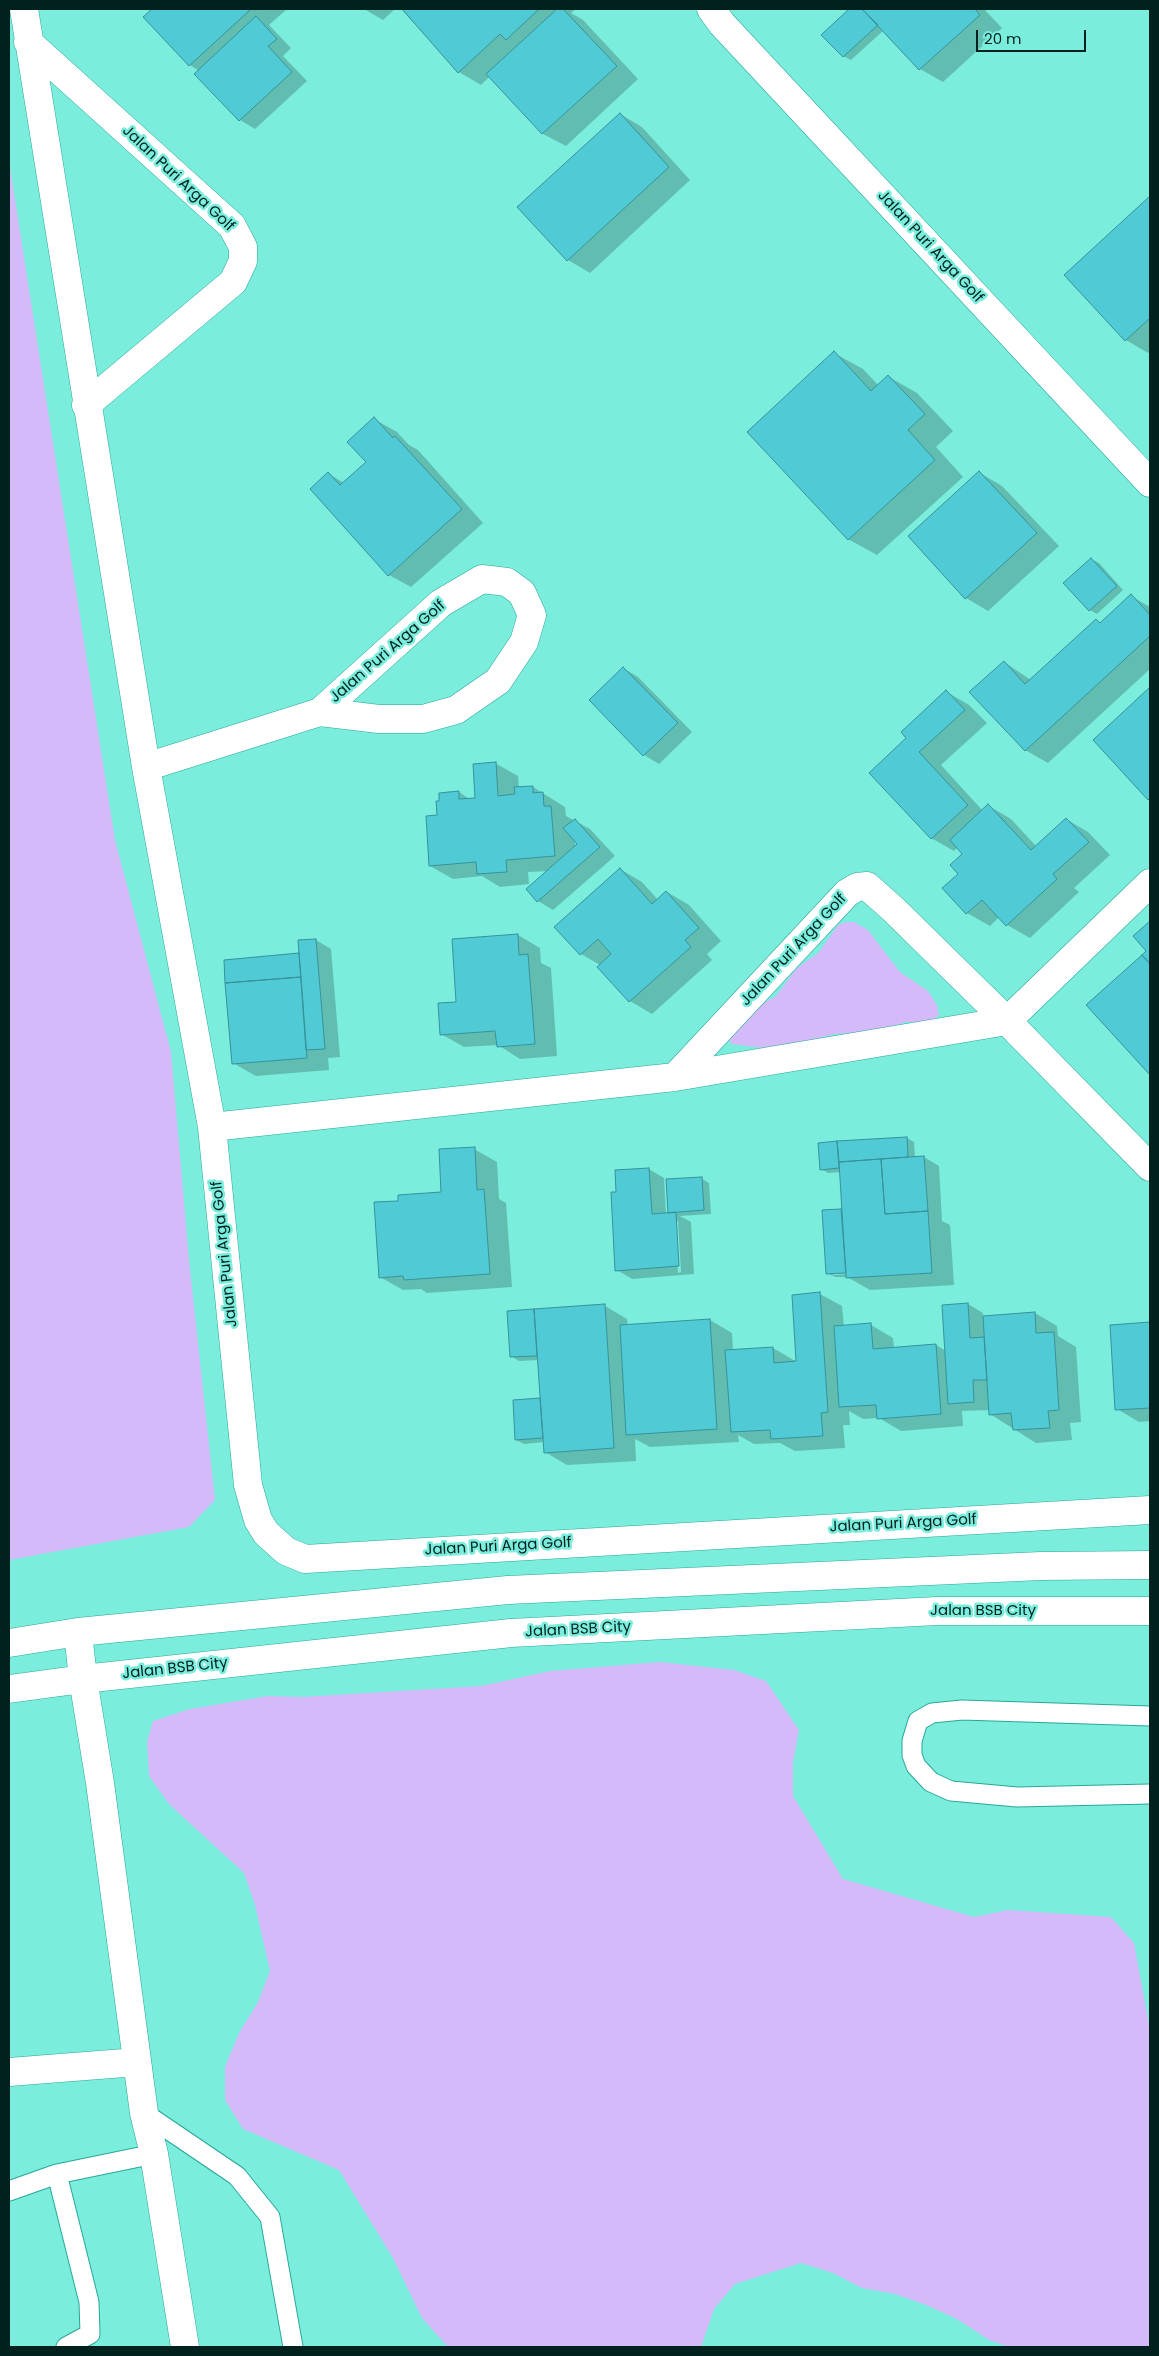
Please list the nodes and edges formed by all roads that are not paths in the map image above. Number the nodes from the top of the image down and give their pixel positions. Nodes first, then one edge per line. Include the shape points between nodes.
1 (24, 9) edge
2 (711, 9) edge
3 (28, 42) junction
4 (86, 405) junction
5 (1150, 483) edge
6 (320, 712) junction
7 (146, 767) junction
8 (1150, 883) edge
9 (1007, 1021) junction
10 (675, 1077) junction
11 (212, 1127) junction
12 (1150, 1168) edge
13 (1150, 1510) edge
14 (1150, 1565) edge
15 (1150, 1611) edge
16 (78, 1632) junction
17 (9, 1643) edge
18 (83, 1678) junction
19 (9, 1689) edge
20 (1150, 1716) edge
21 (1150, 1794) edge
22 (138, 2062) junction
23 (9, 2072) edge
24 (144, 2113) junction
25 (154, 2154) junction
26 (57, 2174) junction
27 (9, 2191) edge
28 (66, 2347) edge
29 (184, 2347) edge
30 (293, 2347) edge

1 - 3 street, Jalan Puri Arga Golf
2 - 5 street, Jalan Puri Arga Golf
3 - 4 street, Jalan Puri Arga Golf
3 - 4 street, Jalan Puri Arga Golf via 232,226 243,247 243,261 233,282
4 - 7 street, Jalan Puri Arga Golf
6 - 6 street, Jalan Puri Arga Golf via 379,719 423,719 456,710 498,681 524,642 532,615 522,593 507,582 482,579 465,588 441,603
6 - 7 street, Jalan Puri Arga Golf
7 - 11 street, Jalan Puri Arga Golf
8 - 9 street
9 - 10 street
9 - 10 street, Jalan Puri Arga Golf via 894,909 867,886 857,887 847,893
9 - 12 street, Jalan Puri Arga Golf
10 - 11 street
11 - 13 street, Jalan Puri Arga Golf via 248,1485 258,1520 266,1533 286,1551 298,1556 315,1558
14 - 16 street via 1041,1566 508,1590
15 - 18 street, Jalan BSB City via 937,1611 511,1634
16 - 17 street
16 - 18 street
18 - 19 street, Jalan BSB City
18 - 22 street
20 - 21 lane via 962,1710 932,1713 918,1720 912,1740 912,1755 916,1766 931,1782 951,1791 1017,1797
22 - 23 street
22 - 24 street
24 - 25 street
24 - 30 lane via 237,2176 270,2217
25 - 26 lane
25 - 29 street
26 - 27 lane
26 - 28 lane via 89,2302 90,2334

